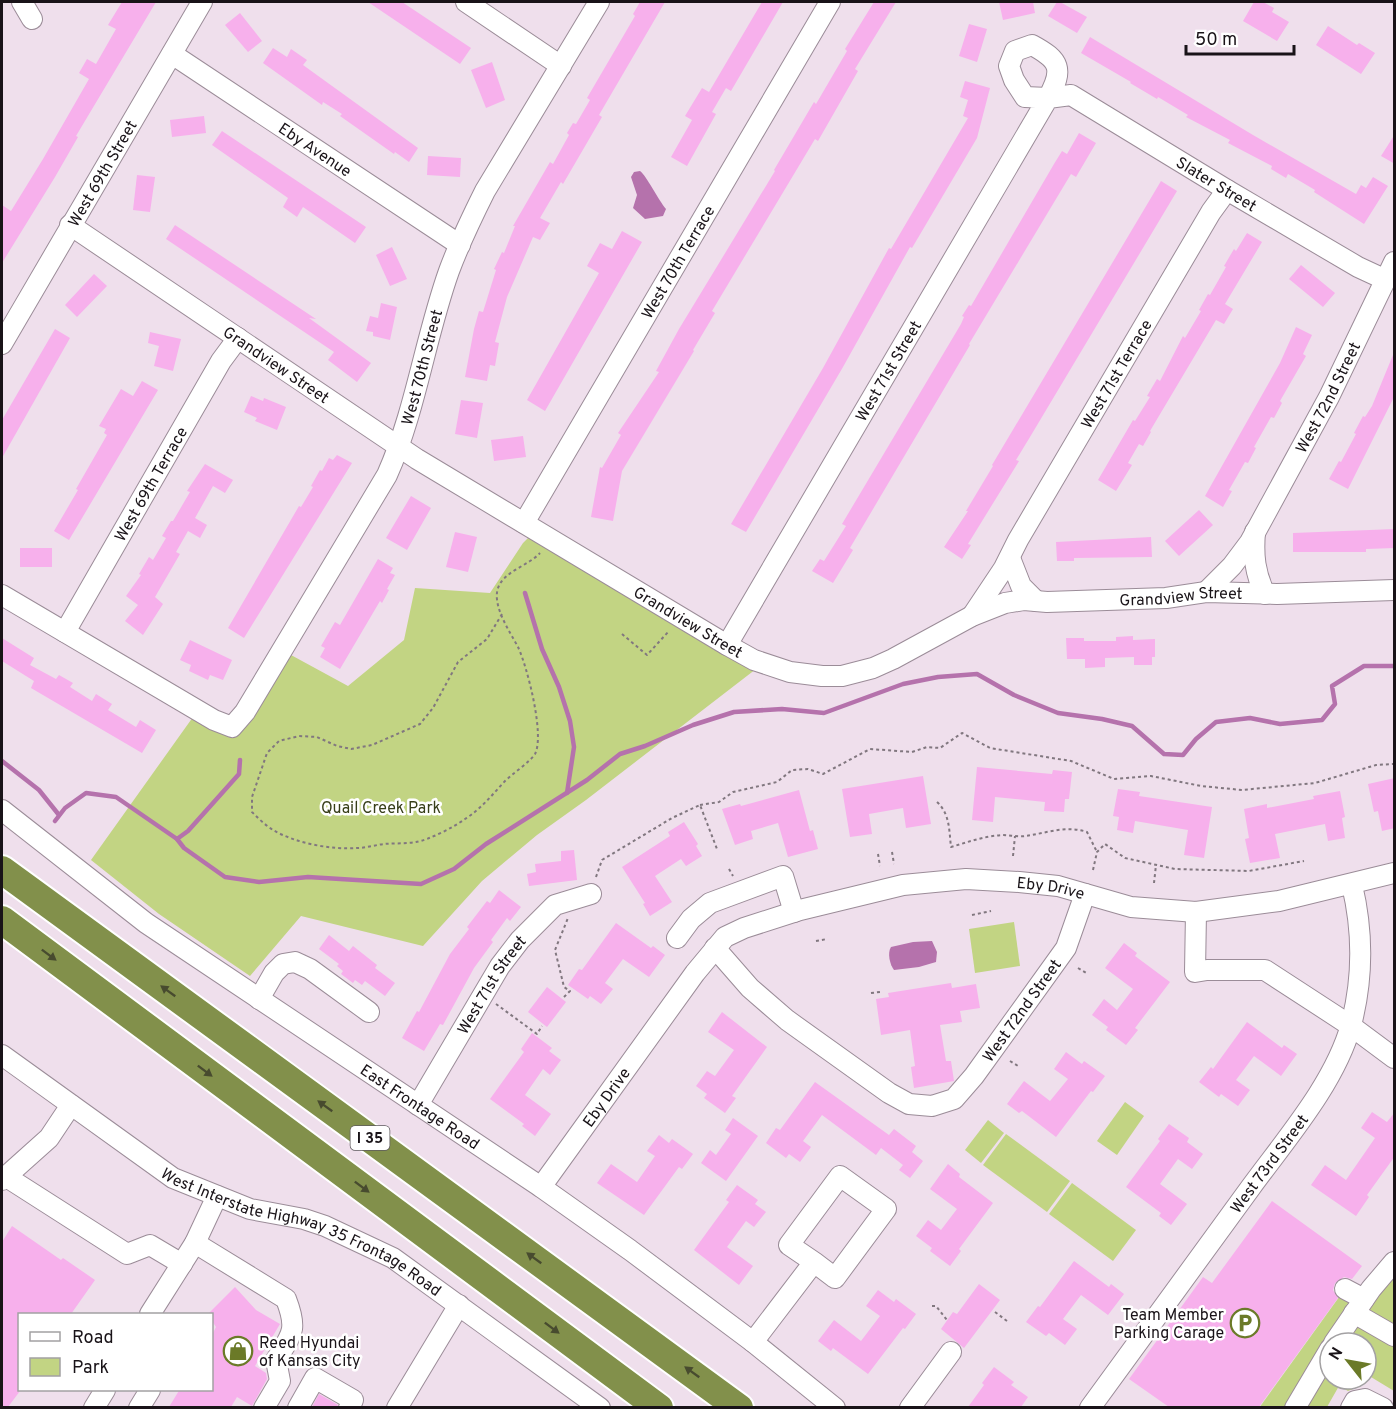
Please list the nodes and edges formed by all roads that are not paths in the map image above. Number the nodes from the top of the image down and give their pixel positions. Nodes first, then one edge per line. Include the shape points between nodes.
1 (22, 2) edge
2 (202, 2) edge
3 (466, 2) edge
4 (599, 2) edge
5 (830, 2) edge
6 (32, 19) dead end
7 (172, 54) junction
8 (561, 66) junction
9 (1048, 98) joint
10 (1227, 190) junction
11 (70, 225) junction
12 (460, 245) junction
13 (1395, 262) edge
14 (1386, 280) junction
15 (238, 338) junction
16 (2, 344) edge
17 (400, 446) junction
18 (524, 522) junction
19 (1255, 531) junction
20 (1010, 558) junction
21 (1395, 590) edge
22 (1206, 592) junction
23 (1265, 594) junction
24 (2, 595) edge
25 (1036, 601) junction
26 (972, 616) junction
27 (64, 632) junction
28 (727, 645) junction
29 (2, 810) edge
30 (2, 870) edge
31 (1395, 873) edge
32 (1352, 885) junction
33 (1085, 894) junction
34 (583, 896) road end
35 (794, 912) junction
36 (1196, 912) junction
37 (2, 920) edge
38 (677, 938) dead end
39 (715, 948) junction
40 (259, 999) junction
41 (369, 1012) dead end
42 (1350, 1026) junction
43 (2, 1055) edge
44 (1395, 1058) edge
45 (71, 1105) junction
46 (418, 1105) junction
47 (3, 1178) edge
48 (541, 1187) junction
49 (217, 1196) junction
50 (195, 1243) junction
51 (814, 1262) junction
52 (1395, 1262) edge
53 (182, 1264) junction
54 (1354, 1295) junction
55 (459, 1305) junction
56 (158, 1311) edge
57 (1339, 1331) edge
58 (1395, 1336) edge
59 (753, 1342) junction
60 (951, 1352) dead end
61 (1318, 1369) edge
62 (104, 1391) edge
63 (149, 1391) edge
64 (94, 1407) edge
65 (139, 1407) edge
66 (264, 1407) edge
67 (298, 1407) edge
68 (349, 1407) edge
69 (397, 1407) edge
70 (600, 1407) edge
71 (659, 1407) edge
72 (739, 1407) edge
73 (835, 1407) edge
74 (910, 1407) edge
75 (1090, 1407) edge
76 (1296, 1407) edge
77 (1351, 1407) edge
78 (1383, 1407) edge

1 - 6 street
2 - 7 street, West 69th Street
3 - 8 street
4 - 8 street, West 70th Street
5 - 18 street, West 70th Terrace
7 - 11 street, West 69th Street
7 - 12 street, Eby Avenue
8 - 12 street, West 70th Street via 485,191
9 - 10 street, Slater Street via 1071,95
9 - 28 street, West 71st Street
10 - 14 street, Slater Street
10 - 20 street, West 71st Terrace
11 - 15 street, Grandview Street
11 - 16 street, West 69th Street
12 - 17 street, West 70th Street via 449,271
13 - 14 street, West 72nd Street
14 - 19 street, West 72nd Street via 1329,397
15 - 17 street, Grandview Street
15 - 27 street, West 69th Terrace
17 - 18 street, Grandview Street
17 - 27 street, West 70th Street via 245,712 232,727
18 - 28 street, Grandview Street
19 - 22 street, West 72nd Street via 1243,552
19 - 23 street, West 72nd Street via 1256,576
20 - 25 street via 1021,586
20 - 26 street, West 71st Terrace
21 - 23 street, Grandview Street
22 - 23 street, Grandview Street
22 - 25 street, Grandview Street via 1166,598
24 - 27 street
25 - 26 street, Grandview Street via 1005,603
26 - 28 street, Grandview Street via 893,659 842,675 790,672 754,660
29 - 40 street, East Frontage Road via 117,902
72 -> 30 highway, I 35
31 - 32 street, Eby Drive
32 - 36 street, Eby Drive via 1280,901
32 - 42 street, West 73rd Street via 1361,949
33 - 35 street, Eby Drive via 1058,886 966,879 903,885
33 - 36 street, Eby Drive via 1131,907
33 - 39 street, West 72nd Street via 1066,948 974,1076 954,1099 932,1106 909,1104 889,1093 787,1020 750,988
34 - 46 street, West 71st Street via 555,905 500,966
35 - 38 street via 783,876 710,903
35 - 39 street, Eby Drive via 744,928
36 - 42 street via 1195,972 1265,970
37 -> 71 highway, I 35
39 - 48 street, Eby Drive
40 - 41 street via 274,973 283,964 295,962
40 - 46 street, East Frontage Road
42 - 44 street
42 - 75 street, West 73rd Street via 1339,1056 1301,1118 1136,1357
43 - 45 street, West Interstate Highway 35 Frontage Road
45 - 47 street via 50,1138
45 - 49 street, West Interstate Highway 35 Frontage Road via 173,1178
46 - 48 street, East Frontage Road
47 - 53 street via 127,1254 150,1245
48 - 59 street, East Frontage Road
49 - 50 street
49 - 55 street, West Interstate Highway 35 Frontage Road via 250,1209 304,1220 348,1235 393,1258
50 - 53 street
50 - 66 street via 286,1299 293,1315 293,1332 276,1360 280,1381
51 - 51 street via 836,1278 886,1209 840,1176 789,1245
51 - 59 street
52 - 54 street
53 - 56 street
54 - 57 street
54 - 58 street
55 - 69 street
55 - 70 street, West Interstate Highway 35 Frontage Road
59 - 73 street, East Frontage Road
60 - 74 street
61 - 76 street
62 - 64 street
63 - 65 street
67 - 68 street via 315,1378 353,1400
77 - 78 street via 1355,1401 1365,1399

